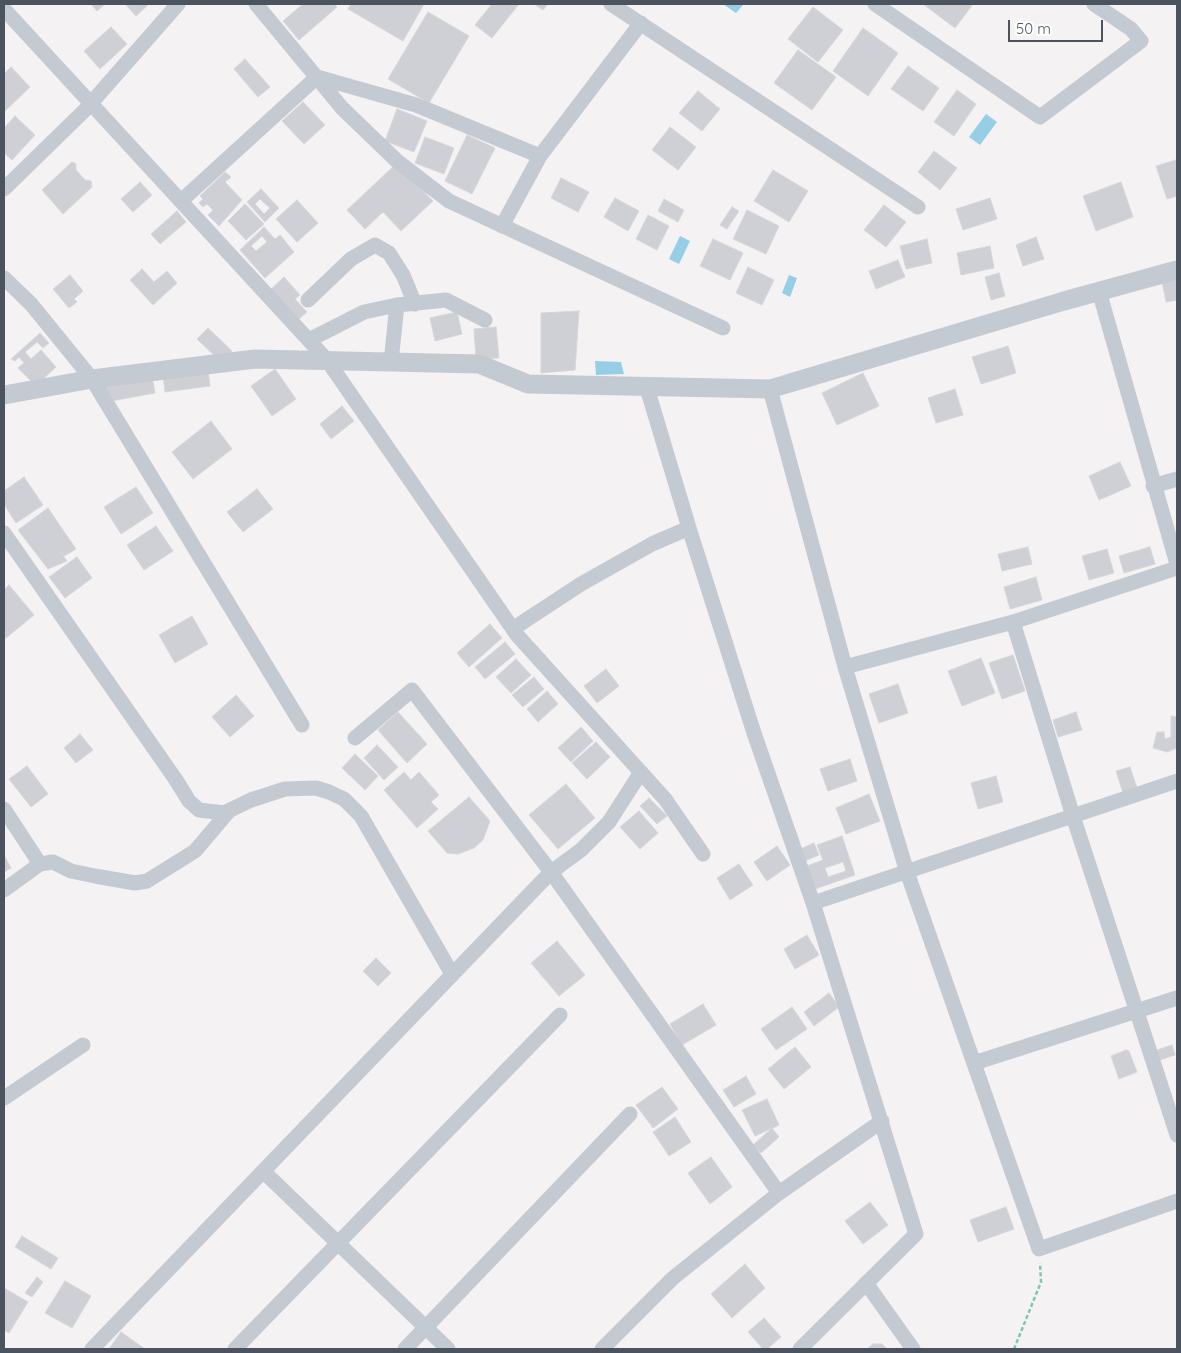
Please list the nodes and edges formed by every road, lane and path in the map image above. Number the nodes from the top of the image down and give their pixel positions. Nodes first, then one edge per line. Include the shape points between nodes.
1 (178, 4) edge
2 (256, 4) edge
3 (611, 4) edge
4 (875, 4) edge
5 (1094, 4) edge
6 (4, 10) edge
7 (641, 23) junction
8 (317, 77) junction
9 (92, 103) junction
10 (540, 156) junction
11 (4, 189) edge
12 (181, 201) junction
13 (918, 207) dead end
14 (502, 226) junction
15 (1177, 270) edge
16 (4, 278) edge
17 (1099, 291) junction
18 (308, 300) dead end
19 (415, 304) junction
20 (397, 305) junction
21 (484, 320) dead end
22 (723, 328) dead end
23 (308, 340) junction
24 (327, 360) junction
25 (391, 362) junction
26 (92, 379) junction
27 (647, 388) junction
28 (770, 389) junction
29 (4, 395) edge
30 (1177, 479) edge
31 (1153, 486) junction
32 (689, 528) junction
33 (4, 533) edge
34 (1177, 564) edge
35 (1177, 568) edge
36 (1013, 622) junction
37 (514, 628) junction
38 (844, 667) junction
39 (302, 725) dead end
40 (355, 738) dead end
41 (641, 772) junction
42 (1177, 781) edge
43 (4, 809) edge
44 (229, 810) junction
45 (1073, 816) junction
46 (703, 854) dead end
47 (40, 864) junction
48 (551, 872) junction
49 (907, 872) junction
50 (4, 890) edge
51 (813, 903) junction
52 (452, 974) junction
53 (1177, 998) edge
54 (1137, 1011) junction
55 (560, 1015) dead end
56 (83, 1045) dead end
57 (974, 1063) junction
58 (4, 1098) edge
59 (630, 1114) dead end
60 (882, 1121) junction
61 (1177, 1135) edge
62 (263, 1171) junction
63 (779, 1193) junction
64 (1177, 1201) edge
65 (337, 1242) junction
66 (1039, 1249) junction
67 (866, 1284) junction
68 (426, 1328) junction
69 (92, 1349) edge
70 (235, 1349) edge
71 (405, 1349) edge
72 (448, 1349) edge
73 (602, 1349) edge
74 (800, 1349) edge
75 (912, 1349) edge
76 (1014, 1349) edge

1 - 9 street
2 - 8 street
3 - 7 street
4 - 5 street via 1040,117 1142,41 1131,29
6 - 9 street
7 - 10 street
7 - 13 street
8 - 10 street via 416,105
8 - 12 street
8 - 14 street via 342,108 398,161 449,201
9 - 11 street
9 - 12 street
10 - 14 street
12 - 23 street
14 - 22 street
15 - 17 street
16 - 26 street via 31,304
17 - 28 street
17 - 31 street
18 - 19 street via 351,259 375,245 389,254 403,275
19 - 20 street
19 - 21 street via 446,300
20 - 23 street via 364,312
20 - 25 street
23 - 24 street
24 - 25 street
24 - 26 street via 255,358
24 - 37 street
25 - 27 street via 480,364 528,384
26 - 29 street
26 - 39 street
27 - 28 street
27 - 32 street
28 - 38 street
30 - 31 street
31 - 34 street
32 - 37 street via 652,544 581,584
32 - 51 street via 754,733
33 - 44 street via 189,801 199,810 224,813
35 - 36 street
36 - 38 street
36 - 45 street
37 - 41 street
38 - 49 street
40 - 48 street via 412,690
41 - 46 street via 665,799
41 - 48 street via 609,822 581,850
42 - 45 street
43 - 47 street
44 - 47 street via 195,850 147,882 135,883 71,871 53,862
44 - 52 street via 285,789 316,788 344,799 361,816
45 - 49 street
45 - 54 street
47 - 50 street
48 - 52 street
48 - 63 street
49 - 51 street
49 - 57 street
51 - 60 street
52 - 62 street
53 - 54 street
54 - 57 street
54 - 61 street
55 - 65 street
56 - 58 street
57 - 66 street
59 - 68 street
60 - 63 street
60 - 67 street via 916,1234
62 - 65 street
62 - 69 street
63 - 73 street via 673,1278
64 - 66 street
65 - 68 street
65 - 70 street
66 - 76 path via 1041,1282
67 - 74 street
67 - 75 street
68 - 71 street
68 - 72 street

